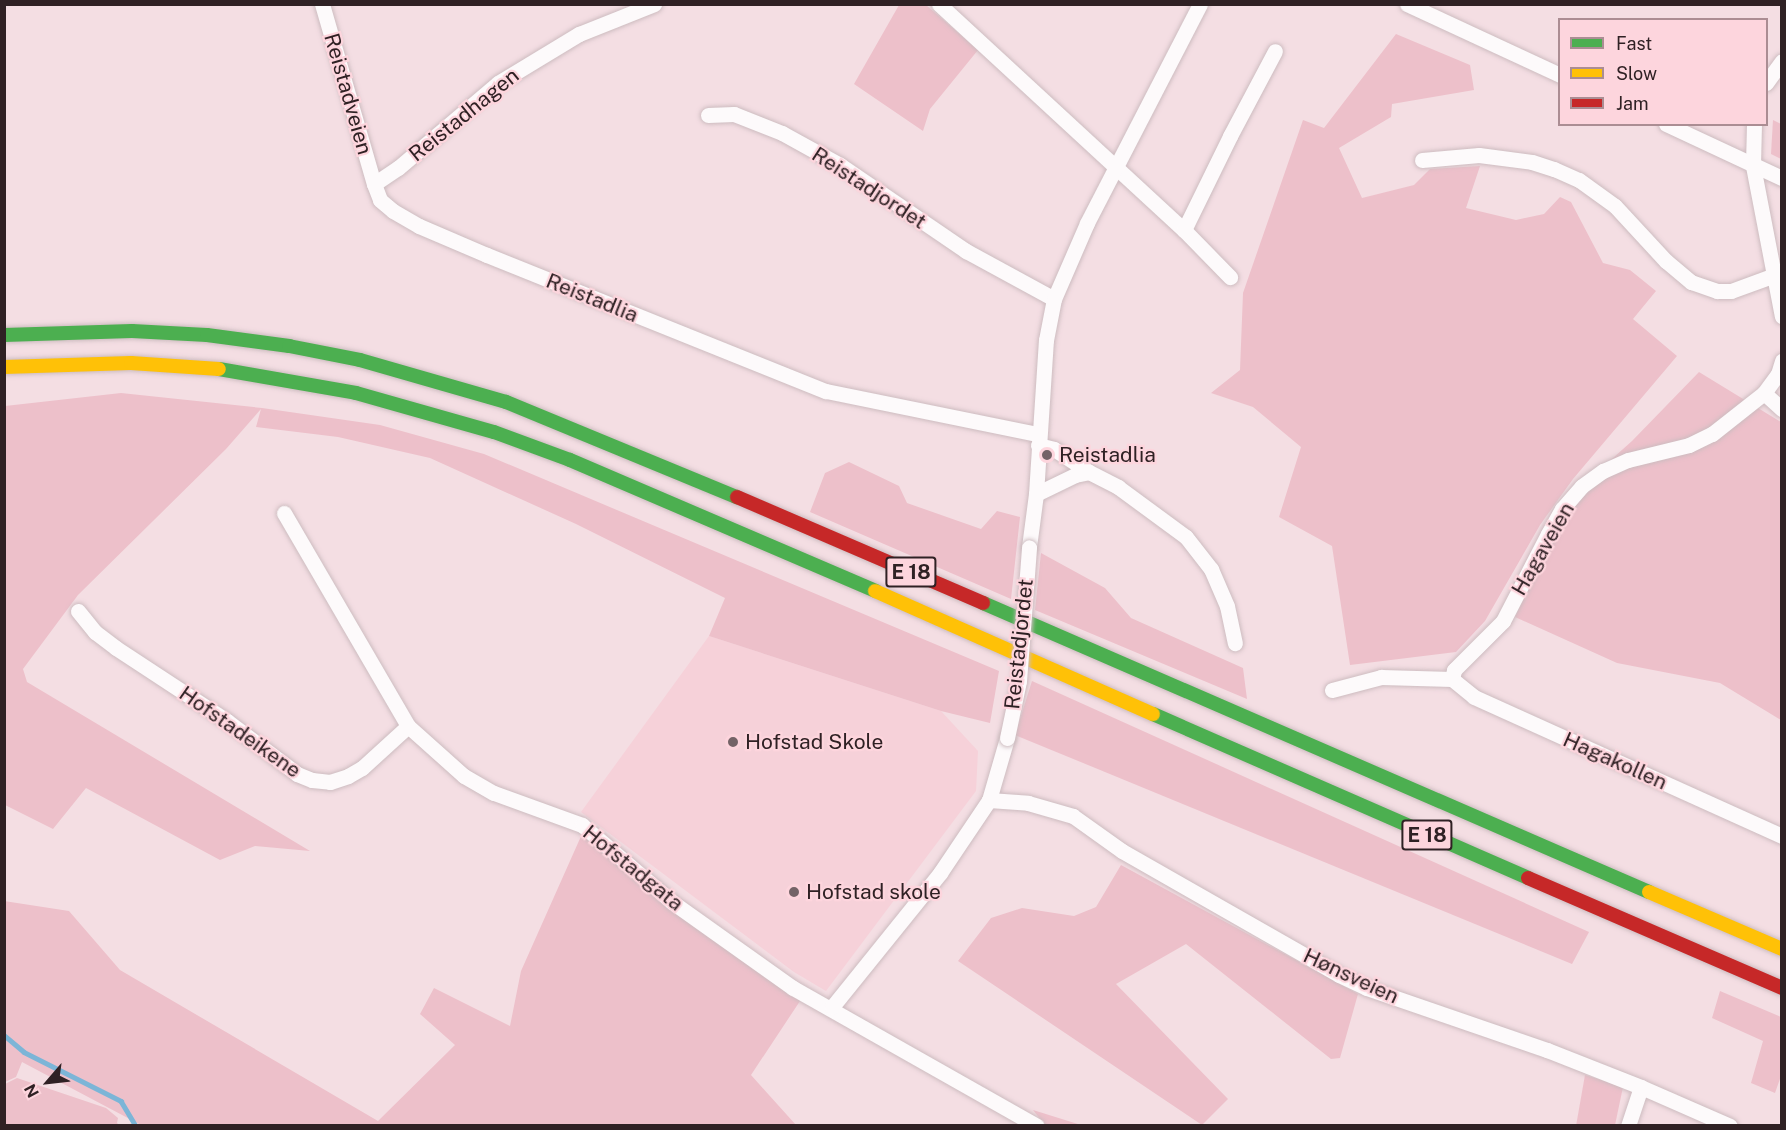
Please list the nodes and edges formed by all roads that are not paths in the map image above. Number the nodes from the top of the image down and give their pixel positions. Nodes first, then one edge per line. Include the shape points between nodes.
1 (322, 4) edge
2 (654, 4) edge
3 (939, 4) edge
4 (1200, 4) edge
5 (1407, 4) edge
6 (1275, 51) dead end
7 (1782, 61) edge
8 (1558, 74) edge
9 (1768, 82) edge
10 (708, 115) dead end
11 (1670, 126) edge
12 (1754, 126) edge
13 (1422, 160) dead end
14 (1753, 166) junction
15 (1117, 170) junction
16 (1782, 178) edge
17 (374, 184) junction
18 (1184, 230) junction
19 (1772, 276) junction
20 (1230, 277) dead end
21 (1054, 299) junction
22 (1782, 316) edge
23 (4, 334) edge
24 (1782, 362) edge
25 (4, 367) edge
26 (1764, 393) junction
27 (1782, 409) edge
28 (1038, 440) junction
29 (1089, 472) junction
30 (1036, 494) junction
31 (284, 513) dead end
32 (78, 611) dead end
33 (1235, 643) dead end
34 (1452, 679) junction
35 (1332, 690) dead end
36 (408, 726) junction
37 (989, 800) junction
38 (1782, 836) edge
39 (1782, 949) edge
40 (1782, 988) edge
41 (832, 1007) junction
42 (1641, 1087) junction
43 (1037, 1125) edge
44 (1628, 1125) edge
45 (1730, 1125) edge

1 - 17 street, Reistadveien
2 - 17 street, Reistadhagen via 579,34 498,84
3 - 15 street
4 - 15 street, Reistadjordet
5 - 8 street
6 - 18 street
7 - 9 street
10 - 21 street, Reistadjordet via 734,114 782,133 840,165 966,251
11 - 14 street
12 - 14 street
13 - 19 street via 1479,155 1523,160 1554,169 1579,180 1615,206 1690,282 1717,291 1731,291
14 - 16 street
14 - 19 street
15 - 18 street
15 - 21 street, Reistadjordet via 1087,222
17 - 28 street, Reistadlia via 380,200 419,226 789,377 869,402
18 - 20 street
19 - 22 street
21 - 28 street, Reistadjordet via 1046,340
23 - 39 highway, E 18 via 132,331 289,345 360,360 506,402 726,492
24 - 26 street, Hagaveien
25 - 40 highway, E 18 via 131,363 206,367 356,393 494,432 570,460 918,609 1206,739
26 - 27 street
26 - 34 street, Hagaveien via 1712,434 1689,445 1628,460 1582,486 1562,509 1503,621 1454,670
28 - 29 street, Reistadlia
28 - 30 street, Reistadjordet
29 - 30 street
29 - 33 street, Reistadlia via 1118,487 1186,537 1211,569 1227,606
30 - 37 street, Reistadjordet, bridge via 1019,681
31 - 36 street, Hofstadgata
32 - 36 street, Hofstadeikene via 95,632 116,648 227,721 297,774 312,780 330,782 348,776
34 - 35 street via 1381,677
34 - 38 street, Hagakollen via 1474,697
36 - 41 street, Hofstadgata via 465,776 494,793 588,829 672,902 793,988
37 - 41 street, Reistadjordet via 940,873
37 - 42 street, Hønsveien via 1028,803 1073,816 1122,851 1367,988
41 - 43 street, Hofstadgata
42 - 44 street
42 - 45 street, Hønsveien

